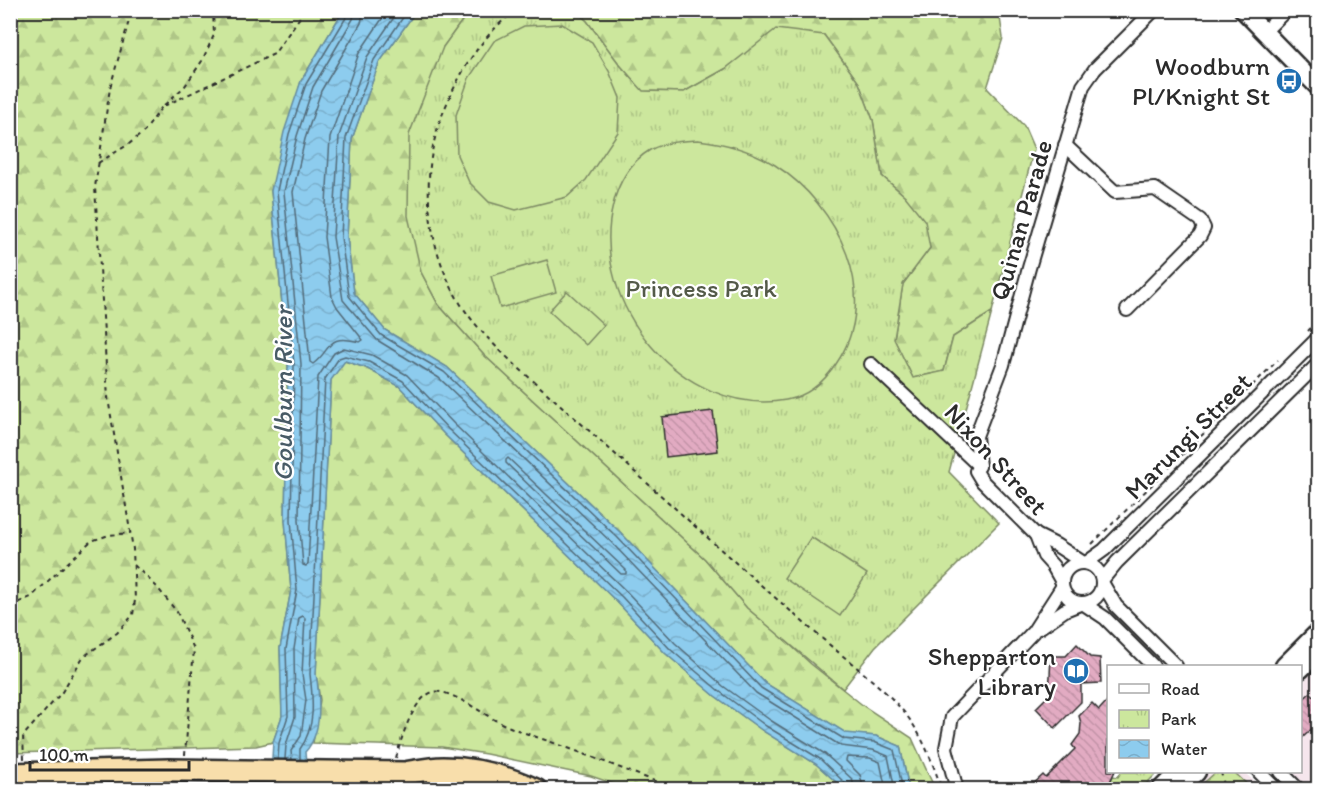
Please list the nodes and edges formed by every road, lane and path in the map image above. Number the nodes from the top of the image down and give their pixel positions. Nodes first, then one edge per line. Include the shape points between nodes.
1 (132, 10) edge
2 (213, 10) edge
3 (305, 10) edge
4 (516, 10) edge
5 (1154, 10) edge
6 (1243, 10) edge
7 (1286, 10) edge
8 (1264, 32) junction
9 (1318, 87) edge
10 (161, 108) junction
11 (1065, 146) junction
12 (98, 163) junction
13 (1127, 310) dead end
14 (1318, 320) edge
15 (1302, 337) dead end
16 (1318, 338) edge
17 (1285, 354) dead end
18 (1302, 354) junction
19 (871, 364) dead end
20 (1317, 366) edge
21 (1210, 445) junction
22 (1223, 458) junction
23 (979, 465) junction
24 (130, 533) junction
25 (1036, 535) junction
26 (1091, 546) dead end
27 (1084, 563) junction
28 (134, 565) junction
29 (1103, 582) junction
30 (1062, 584) junction
31 (1082, 604) junction
32 (10, 606) edge
33 (1033, 632) junction
34 (1318, 632) edge
35 (1155, 644) junction
36 (1318, 653) edge
37 (1143, 656) junction
38 (1152, 665) edge
39 (1175, 665) edge
40 (1285, 665) edge
41 (1302, 668) edge
42 (185, 754) dead end
43 (400, 766) junction
44 (1176, 773) edge
45 (1195, 773) edge
46 (1221, 773) edge
47 (1261, 773) edge
48 (1283, 773) edge
49 (17, 774) edge
50 (167, 778) junction
51 (159, 789) edge
52 (483, 789) edge
53 (536, 789) edge
54 (680, 789) edge
55 (942, 789) edge
56 (957, 789) edge
57 (1160, 789) edge
58 (1179, 789) edge
59 (1225, 789) edge
60 (1277, 789) edge
61 (1299, 789) edge

1 - 12 path via 110,88
2 - 10 path via 214,35 202,61 185,86
3 - 10 path via 274,54
4 - 55 path via 489,33 473,54 448,101 433,142 429,180 431,219 441,261 456,297 521,370 763,588 888,693 918,732
5 - 11 street, Quinan Parade via 1088,78
6 - 8 street
7 - 8 street
8 - 9 street
10 - 12 path via 146,131
11 - 13 street via 1115,192 1155,189 1200,220 1204,228
11 - 23 street, Quinan Parade via 1003,365 976,436
12 - 24 path via 95,187 108,398
14 - 15 path
16 - 18 street, Marungi Street
17 - 26 path
18 - 20 street
18 - 21 street, Marungi Street
19 - 23 street, Nixon Street
20 - 22 street, Marungi Street
21 - 22 street
21 - 27 street, Marungi Street via 1104,550
22 - 29 street, Marungi Street via 1117,562
23 - 25 street, Nixon Street via 976,471 982,480
24 - 28 path
24 - 32 path via 91,542 31,597
25 - 27 street, Nixon Street
25 - 30 street, Nixon Street
27 - 29 street via 1097,569
27 - 30 street via 1066,571
28 - 42 path via 177,612 194,649
28 - 49 path via 133,615 117,633 83,657 62,692 23,736
29 - 31 street via 1095,600
29 - 35 street via 1116,606
30 - 31 street via 1069,598
30 - 33 street
31 - 33 street via 1065,610
31 - 37 street via 1105,618
33 - 56 street via 952,717 946,748
34 - 40 street
35 - 37 street
35 - 39 street
36 - 41 street
37 - 38 street
43 - 50 highway, bridge
43 - 52 highway
43 - 53 highway via 460,769
43 - 54 path via 400,742 416,706 434,692 446,693 502,724
44 - 57 street
45 - 58 street
46 - 59 path
47 - 60 street
48 - 61 street
49 - 50 highway
50 - 51 path

